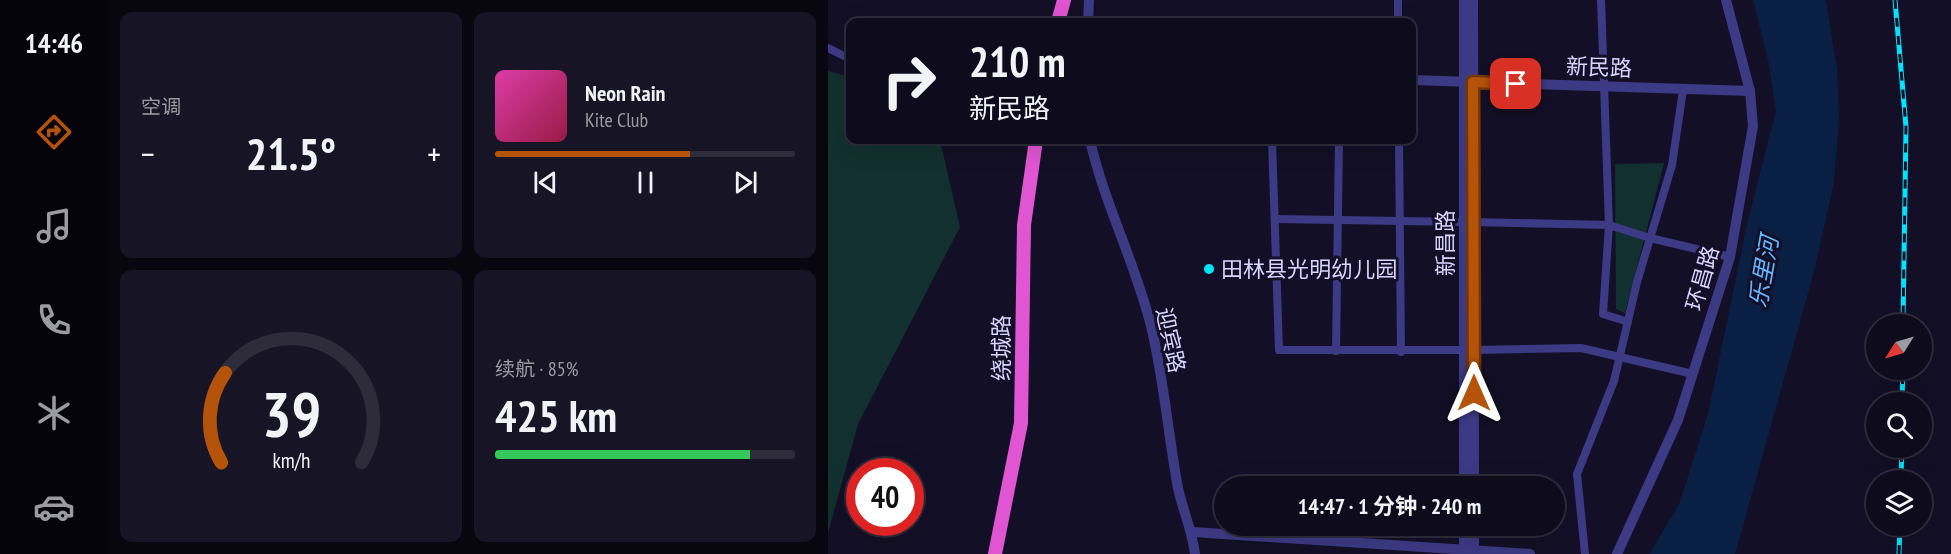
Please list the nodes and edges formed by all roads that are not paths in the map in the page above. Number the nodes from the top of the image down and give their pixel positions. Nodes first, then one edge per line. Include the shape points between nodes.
1 (1064, 0) edge
2 (1089, 0) edge
3 (1398, 0) edge
4 (1464, 0) edge
5 (1473, 0) edge
6 (1601, 0) edge
7 (1726, 0) edge
8 (1059, 18) edge
9 (1088, 18) edge
10 (1398, 18) edge
11 (828, 48) edge
12 (846, 57) edge
13 (1416, 80) edge
14 (1468, 82) junction
15 (1603, 87) junction
16 (1683, 90) junction
17 (1750, 91) junction
18 (1035, 144) edge
19 (1091, 144) edge
20 (1272, 144) edge
21 (1339, 144) edge
22 (1399, 144) edge
23 (1275, 219) junction
24 (1339, 220) junction
25 (1400, 220) junction
26 (1469, 222) junction
27 (1609, 225) junction
28 (1650, 238) junction
29 (1730, 257) junction
30 (1628, 322) junction
31 (1469, 350) junction
32 (1336, 351) junction
33 (1401, 352) junction
34 (1620, 357) junction
35 (1693, 374) junction
36 (1464, 476) edge
37 (1474, 476) edge
38 (1193, 532) junction
39 (1466, 536) edge
40 (1472, 536) edge
41 (1469, 549) junction
42 (995, 554) edge
43 (1195, 554) edge
44 (1530, 554) edge
45 (1585, 554) edge
46 (1617, 554) edge

1 - 8 highway
2 - 9 street
3 - 10 street
4 - 14 street, 新昌路
5 - 14 street, 新昌路
6 - 15 street
7 - 17 street, 环昌路
11 - 12 street
13 - 14 street, 新民路
14 - 15 street, 新民路
14 - 26 street, 新昌路
15 - 16 street, 新民路
15 - 27 street
16 - 17 street, 新民路
16 - 28 street via 1672,165
17 - 29 street, 环昌路 via 1753,126
18 - 42 highway, 绕城路 via 1024,225 1022,423
19 - 38 street, 迎宾路 via 1098,176 1120,228 1151,326 1179,491
20 - 23 street
21 - 24 street
22 - 25 street
23 - 24 street
23 - 32 street via 1279,350
24 - 25 street
24 - 32 street
25 - 26 street
25 - 33 street
26 - 27 street
26 - 31 street, 新昌路
27 - 28 street
27 - 30 street via 1603,314
28 - 29 street
28 - 30 street
29 - 35 street, 环昌路
30 - 34 street
31 - 33 street
31 - 34 street via 1581,348
31 - 36 street, 新昌路
31 - 37 street, 新昌路
32 - 33 street
34 - 35 street
34 - 45 street via 1577,474
35 - 46 street, 环昌路 via 1678,420
38 - 41 street
38 - 43 street, 迎宾路
39 - 41 street
40 - 41 street
41 - 44 street

